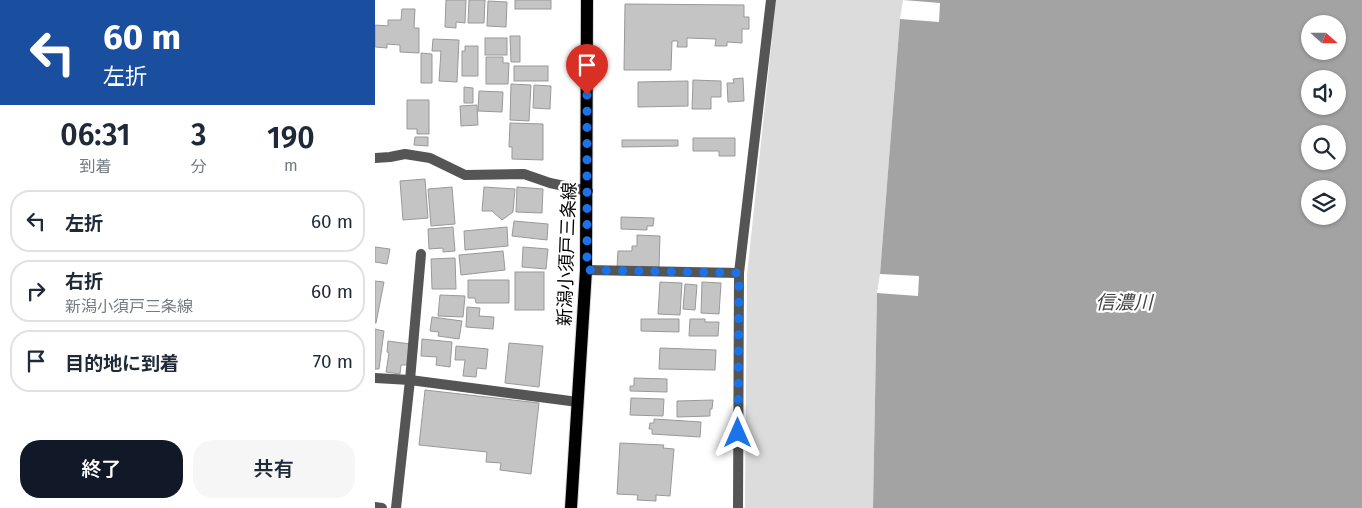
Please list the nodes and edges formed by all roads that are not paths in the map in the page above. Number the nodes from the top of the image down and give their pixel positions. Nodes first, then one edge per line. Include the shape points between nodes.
1 (587, 0) edge
2 (771, 0) edge
3 (375, 158) edge
4 (588, 191) junction
5 (421, 254) dead end
6 (587, 270) junction
7 (739, 273) junction
8 (375, 378) edge
9 (410, 380) junction
10 (578, 402) junction
11 (375, 507) edge
12 (382, 508) edge
13 (396, 508) edge
14 (571, 508) edge
15 (738, 508) edge

1 - 4 main road, 新潟小須戸三条線
2 - 7 street
3 - 4 street via 405,154 430,158 465,175 524,174
4 - 6 main road, 新潟小須戸三条線
5 - 9 street
6 - 7 street
6 - 10 main road, 新潟小須戸三条線
7 - 15 street
8 - 9 street
9 - 10 street
9 - 13 street
10 - 14 main road, 新潟小須戸三条線
11 - 12 street

